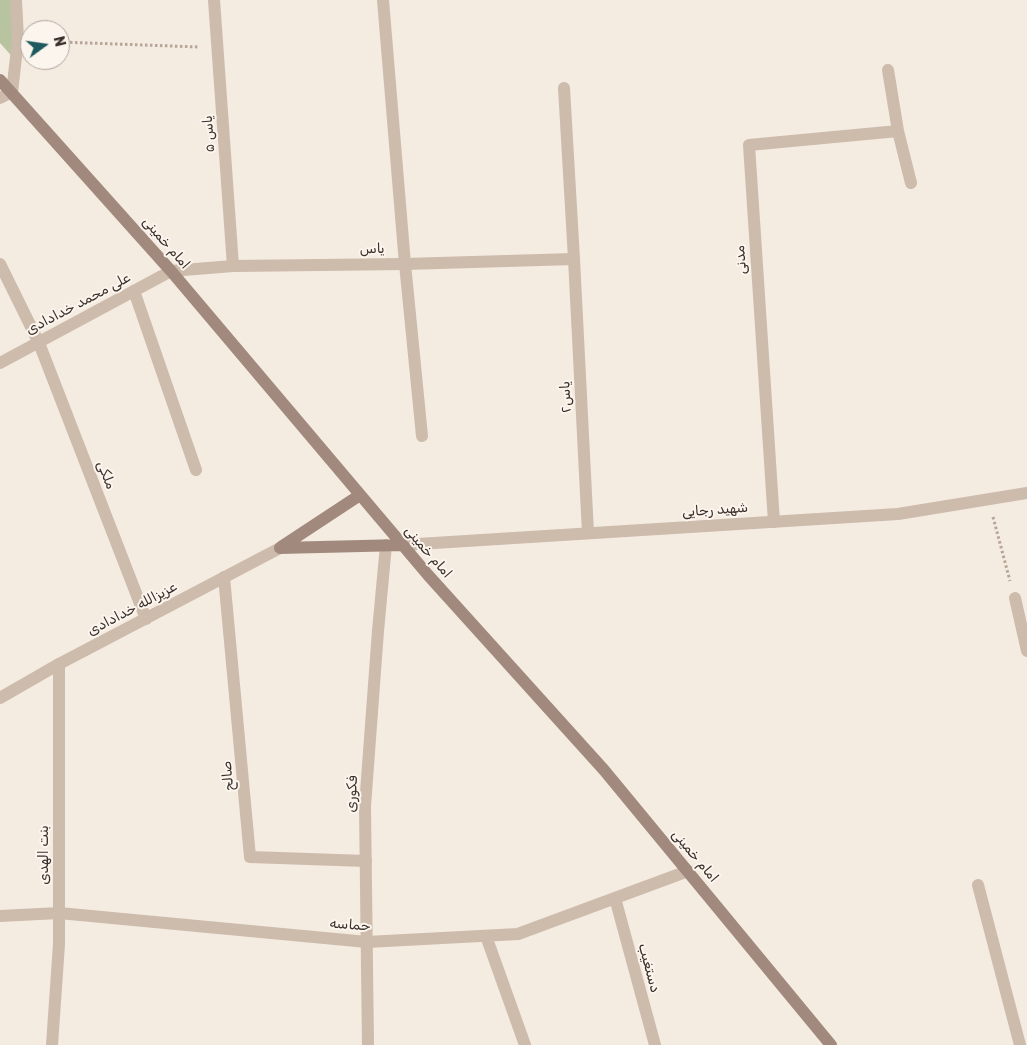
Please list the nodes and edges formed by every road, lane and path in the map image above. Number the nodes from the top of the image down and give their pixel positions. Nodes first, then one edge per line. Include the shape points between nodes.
1 (16, 0) edge
2 (214, 0) edge
3 (383, 0) edge
4 (70, 42) edge
5 (218, 48) junction
6 (888, 70) dead end
7 (0, 80) edge
8 (564, 88) dead end
9 (12, 92) junction
10 (0, 98) edge
11 (898, 131) junction
12 (911, 183) dead end
13 (574, 259) junction
14 (0, 264) edge
15 (405, 264) junction
16 (233, 266) junction
17 (171, 271) junction
18 (134, 291) junction
19 (39, 342) junction
20 (0, 363) edge
21 (422, 436) dead end
22 (196, 470) dead end
23 (1027, 493) edge
24 (360, 495) junction
25 (988, 499) junction
26 (774, 522) junction
27 (588, 533) junction
28 (386, 545) junction
29 (402, 545) junction
30 (280, 548) junction
31 (224, 577) junction
32 (1015, 598) joint
33 (146, 619) junction
34 (1027, 651) edge
35 (59, 664) junction
36 (0, 698) edge
37 (366, 861) junction
38 (688, 871) junction
39 (978, 885) dead end
40 (615, 898) junction
41 (59, 913) junction
42 (0, 916) edge
43 (486, 936) junction
44 (367, 942) junction
45 (52, 1045) edge
46 (368, 1045) edge
47 (525, 1045) edge
48 (655, 1045) edge
49 (831, 1045) edge
50 (1020, 1045) edge

1 - 9 street via 18,40
2 - 5 street, یاس ۵
3 - 15 street
4 - 5 path
5 - 16 street, یاس ۵
6 - 11 street
7 - 9 main road, امام خمینی
8 - 13 street, یاس۲
9 - 10 street
9 - 17 main road, امام خمینی
11 - 12 street
11 - 26 street, مدنی via 748,145
13 - 15 street, یاس
13 - 27 street, یاس۲
14 - 19 street, ملکی
15 - 16 street, یاس
15 - 21 street
16 - 17 street, یاس
17 - 18 street, علی محمد خدادادی
17 - 24 main road, امام خمینی
18 - 19 street, علی محمد خدادادی
18 - 22 street
19 - 20 street, علی محمد خدادادی
19 - 33 street, ملکی
23 - 25 street, شهید رجایی
24 - 29 main road, امام خمینی
24 - 30 main road
25 - 26 street, شهید رجایی via 898,514
25 - 32 path
26 - 27 street, شهید رجایی
27 - 29 street, شهید رجایی
28 - 29 main road
28 - 30 main road
28 - 37 street, فکوری via 366,806
29 - 38 main road, امام خمینی via 604,770
30 - 31 street, عزیزالله خدادادی
31 - 33 street, عزیزالله خدادادی
31 - 37 street, صالح via 250,857
32 - 34 street
33 - 35 street, عزیزالله خدادادی
35 - 36 street, عزیزالله خدادادی
35 - 41 street, بنت الهدی
37 - 44 street, فکوری
38 - 40 street, حماسه
38 - 49 main road, امام خمینی
39 - 50 street
40 - 43 street, حماسه via 518,934
40 - 48 street, دستغیب
41 - 42 street, حماسه
41 - 44 street, حماسه
41 - 45 street, بنت الهدی
43 - 44 street, حماسه
43 - 47 street
44 - 46 street, فکوری

